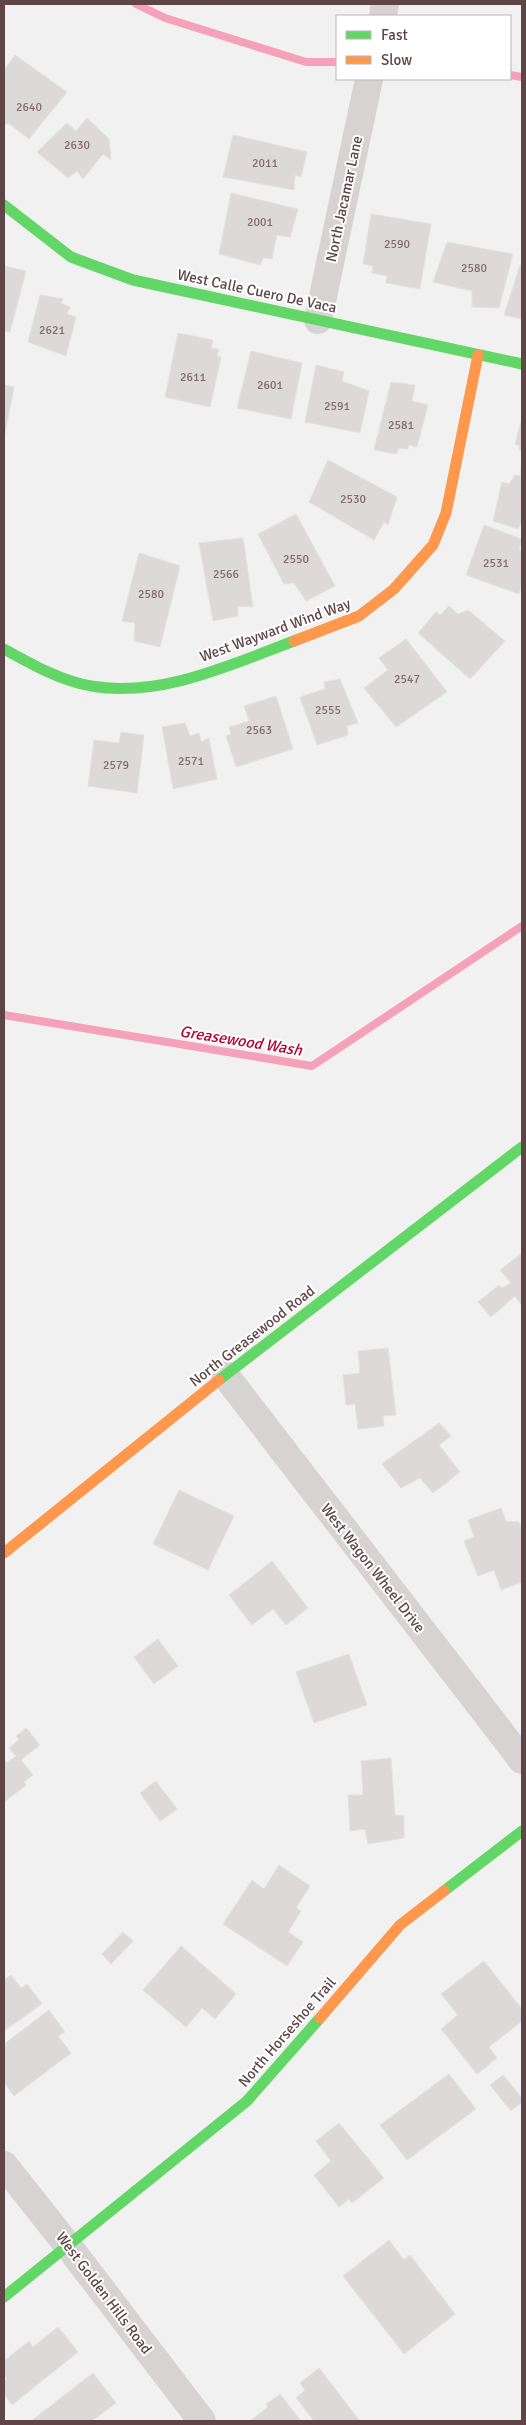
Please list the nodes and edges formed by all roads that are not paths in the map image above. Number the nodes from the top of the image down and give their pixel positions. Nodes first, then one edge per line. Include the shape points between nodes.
1 (370, 80) edge
2 (4, 205) edge
3 (318, 320) junction
4 (478, 355) junction
5 (522, 364) edge
6 (4, 649) edge
7 (522, 1146) edge
8 (225, 1375) junction
9 (4, 1553) edge
10 (522, 1760) edge
11 (522, 1832) edge
12 (4, 2165) edge
13 (69, 2247) junction
14 (4, 2298) edge
15 (202, 2421) edge

1 - 3 street, North Jacamar Lane
2 - 3 street, West Calle Cuero De Vaca via 71,258 133,280
3 - 4 street, West Calle Cuero De Vaca
4 - 5 street, West Calle Cuero De Vaca
4 - 6 street, West Wayward Wind Way via 446,513 433,545 394,590 359,616 174,683 120,689 90,686 51,673
7 - 8 street, North Greasewood Road
8 - 9 street, North Greasewood Road
8 - 10 street, West Wagon Wheel Drive
11 - 13 street, North Horseshoe Trail via 400,1925 247,2101
12 - 13 street, West Golden Hills Road
13 - 14 street, North Horseshoe Trail
13 - 15 street, West Golden Hills Road

